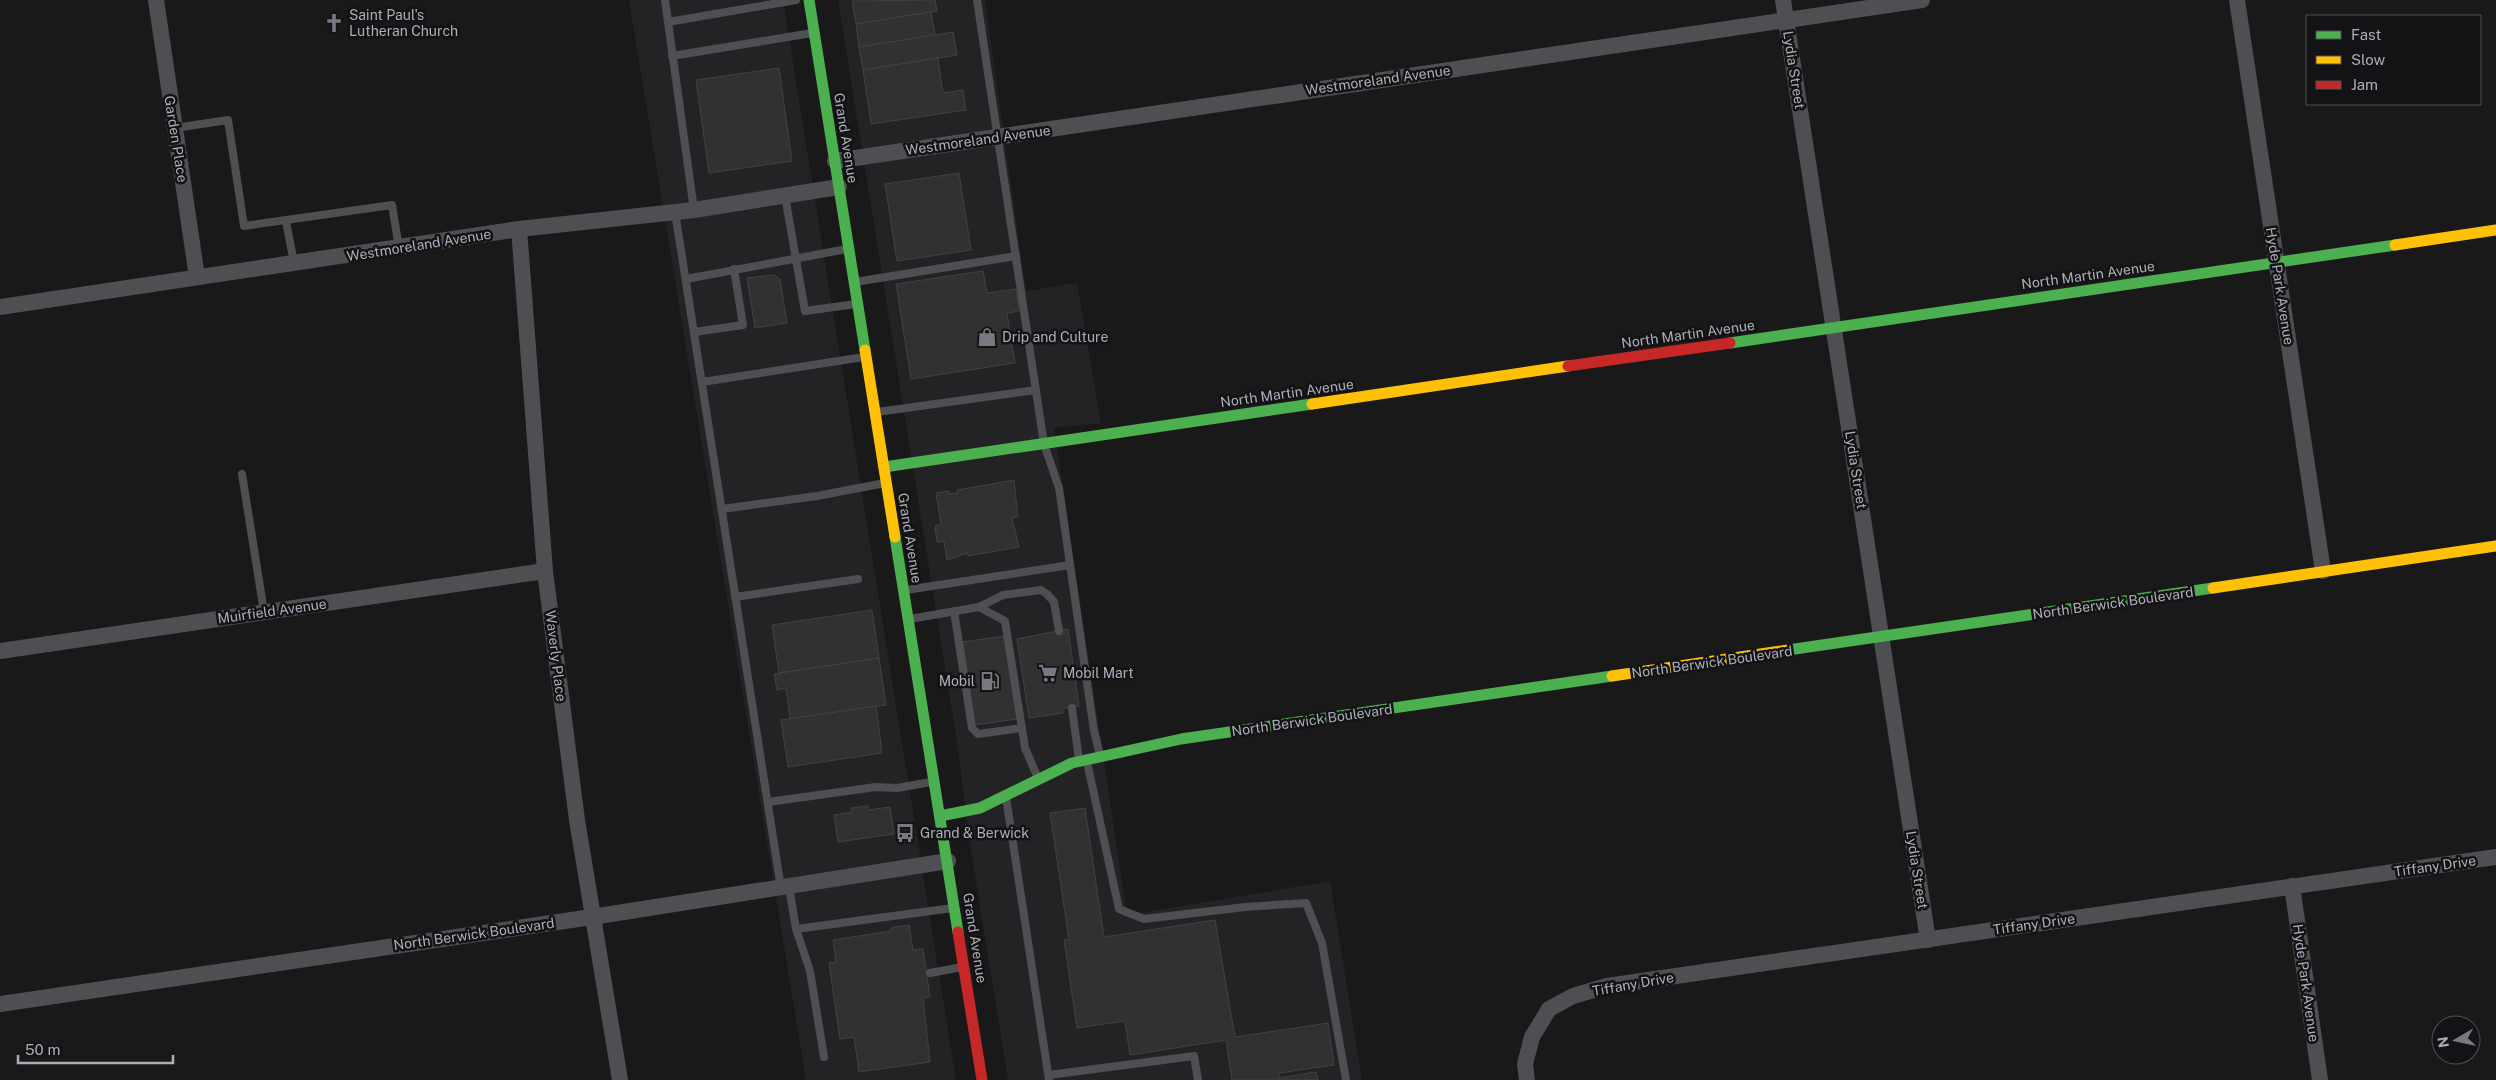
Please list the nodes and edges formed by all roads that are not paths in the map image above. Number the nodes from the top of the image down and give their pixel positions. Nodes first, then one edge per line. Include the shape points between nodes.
1 (156, 0) edge
2 (665, 0) edge
3 (796, 0) edge
4 (809, 0) edge
5 (977, 0) edge
6 (1783, 0) edge
7 (1922, 0) edge
8 (2238, 0) edge
9 (1786, 20) junction
10 (668, 22) junction
11 (814, 33) junction
12 (672, 56) junction
13 (175, 128) junction
14 (998, 136) junction
15 (835, 161) junction
16 (839, 186) junction
17 (785, 196) junction
18 (694, 210) junction
19 (675, 212) junction
20 (286, 221) junction
21 (519, 229) junction
22 (2496, 230) edge
23 (400, 248) junction
24 (849, 249) junction
25 (1016, 256) junction
26 (796, 257) junction
27 (2277, 262) junction
28 (294, 263) junction
29 (734, 269) junction
30 (198, 277) junction
31 (686, 279) junction
32 (854, 282) junction
33 (858, 304) junction
34 (0, 307) edge
35 (1834, 328) junction
36 (694, 332) junction
37 (866, 357) junction
38 (702, 382) junction
39 (1036, 390) junction
40 (875, 412) junction
41 (1044, 444) junction
42 (884, 467) junction
43 (242, 474) dead end
44 (886, 483) junction
45 (722, 509) junction
46 (2496, 546) edge
47 (1070, 565) junction
48 (545, 571) junction
49 (2324, 571) junction
50 (858, 579) dead end
51 (904, 591) junction
52 (735, 597) junction
53 (979, 607) junction
54 (264, 612) junction
55 (954, 612) junction
56 (908, 619) junction
57 (1059, 630) dead end
58 (1881, 637) junction
59 (0, 651) edge
60 (1072, 708) dead end
61 (1022, 728) junction
62 (1100, 757) junction
63 (1083, 761) junction
64 (1038, 778) junction
65 (934, 782) junction
66 (1006, 795) junction
67 (768, 802) junction
68 (940, 816) junction
69 (2496, 857) edge
70 (948, 862) junction
71 (2292, 886) junction
72 (785, 888) junction
73 (955, 908) junction
74 (592, 917) junction
75 (796, 930) junction
76 (1928, 940) junction
77 (964, 967) junction
78 (930, 973) dead end
79 (0, 1004) edge
80 (824, 1057) dead end
81 (1049, 1078) edge
82 (620, 1080) edge
83 (982, 1080) edge
84 (1198, 1080) edge
85 (1346, 1080) edge
86 (1527, 1080) edge
87 (2320, 1080) edge

1 - 13 street, Garden Place
2 - 10 lane
3 - 10 lane
4 - 11 street, Grand Avenue
5 - 14 lane
6 - 9 street, Lydia Street
7 - 9 street, Westmoreland Avenue
8 - 27 street, Hyde Park Avenue
9 - 14 street, Westmoreland Avenue
9 - 35 street, Lydia Street
10 - 12 lane
11 - 12 lane
11 - 15 street, Grand Avenue
12 - 18 lane
13 - 20 lane via 228,120 244,226
13 - 30 street, Garden Place
14 - 15 street, Westmoreland Avenue
14 - 25 lane
15 - 16 street, Grand Avenue
16 - 17 street, Westmoreland Avenue
16 - 24 street, Grand Avenue
17 - 18 street, Westmoreland Avenue
17 - 26 lane
18 - 19 street, Westmoreland Avenue
19 - 21 street, Westmoreland Avenue
19 - 31 lane
20 - 23 lane via 392,204
20 - 28 lane
21 - 23 street, Westmoreland Avenue
21 - 48 street, Waverly Place
22 - 27 street, North Martin Avenue
23 - 28 street, Westmoreland Avenue
24 - 26 lane
24 - 32 street, Grand Avenue
25 - 32 lane
25 - 39 lane
26 - 29 lane
26 - 33 lane via 805,311
27 - 35 street, North Martin Avenue
27 - 49 street, Hyde Park Avenue
28 - 30 street, Westmoreland Avenue
29 - 31 lane
29 - 36 lane via 743,325
30 - 34 street, Westmoreland Avenue
31 - 36 lane
32 - 33 street, Grand Avenue
33 - 37 street, Grand Avenue
35 - 41 street, North Martin Avenue
35 - 58 street, Lydia Street
36 - 38 lane
37 - 38 lane
37 - 40 street, Grand Avenue
38 - 45 lane
39 - 40 lane
39 - 41 lane
40 - 42 street, Grand Avenue
41 - 42 street, North Martin Avenue
41 - 47 lane via 1059,488
42 - 44 street, Grand Avenue
43 - 54 lane
44 - 45 lane
44 - 51 street, Grand Avenue
45 - 52 lane
46 - 49 street, North Berwick Boulevard
47 - 51 lane
47 - 62 lane
48 - 54 street, Muirfield Avenue
48 - 74 street, Waverly Place
49 - 58 street, North Berwick Boulevard
50 - 52 lane
51 - 56 street, Grand Avenue
52 - 67 lane
53 - 55 lane
53 - 57 lane via 1003,595 1041,590 1054,602
53 - 61 lane via 1005,621
54 - 59 street, Muirfield Avenue
55 - 56 lane
55 - 61 lane via 972,728 978,734
56 - 65 street, Grand Avenue
58 - 62 street, North Berwick Boulevard via 1181,739
58 - 76 street, Lydia Street
60 - 63 lane
61 - 64 lane via 1025,748
62 - 63 street, North Berwick Boulevard
63 - 64 street, North Berwick Boulevard
63 - 85 lane via 1119,909 1144,919 1306,903 1322,943
64 - 66 street, North Berwick Boulevard
65 - 67 lane
65 - 68 street, Grand Avenue
66 - 68 street, North Berwick Boulevard via 980,808
66 - 81 lane
67 - 72 lane
68 - 70 street, Grand Avenue
69 - 71 street, Tiffany Drive
70 - 72 street, North Berwick Boulevard
70 - 73 street, Grand Avenue
71 - 76 street, Tiffany Drive
71 - 87 street, Hyde Park Avenue
72 - 74 street, North Berwick Boulevard
72 - 75 lane
73 - 75 lane
73 - 77 street, Grand Avenue
74 - 79 street, North Berwick Boulevard
74 - 82 street, Waverly Place
75 - 80 lane via 810,971
76 - 86 street, Tiffany Drive via 1606,986 1573,996 1549,1009 1532,1037 1525,1064
77 - 78 lane
77 - 83 street, Grand Avenue
81 - 84 lane via 1194,1056

